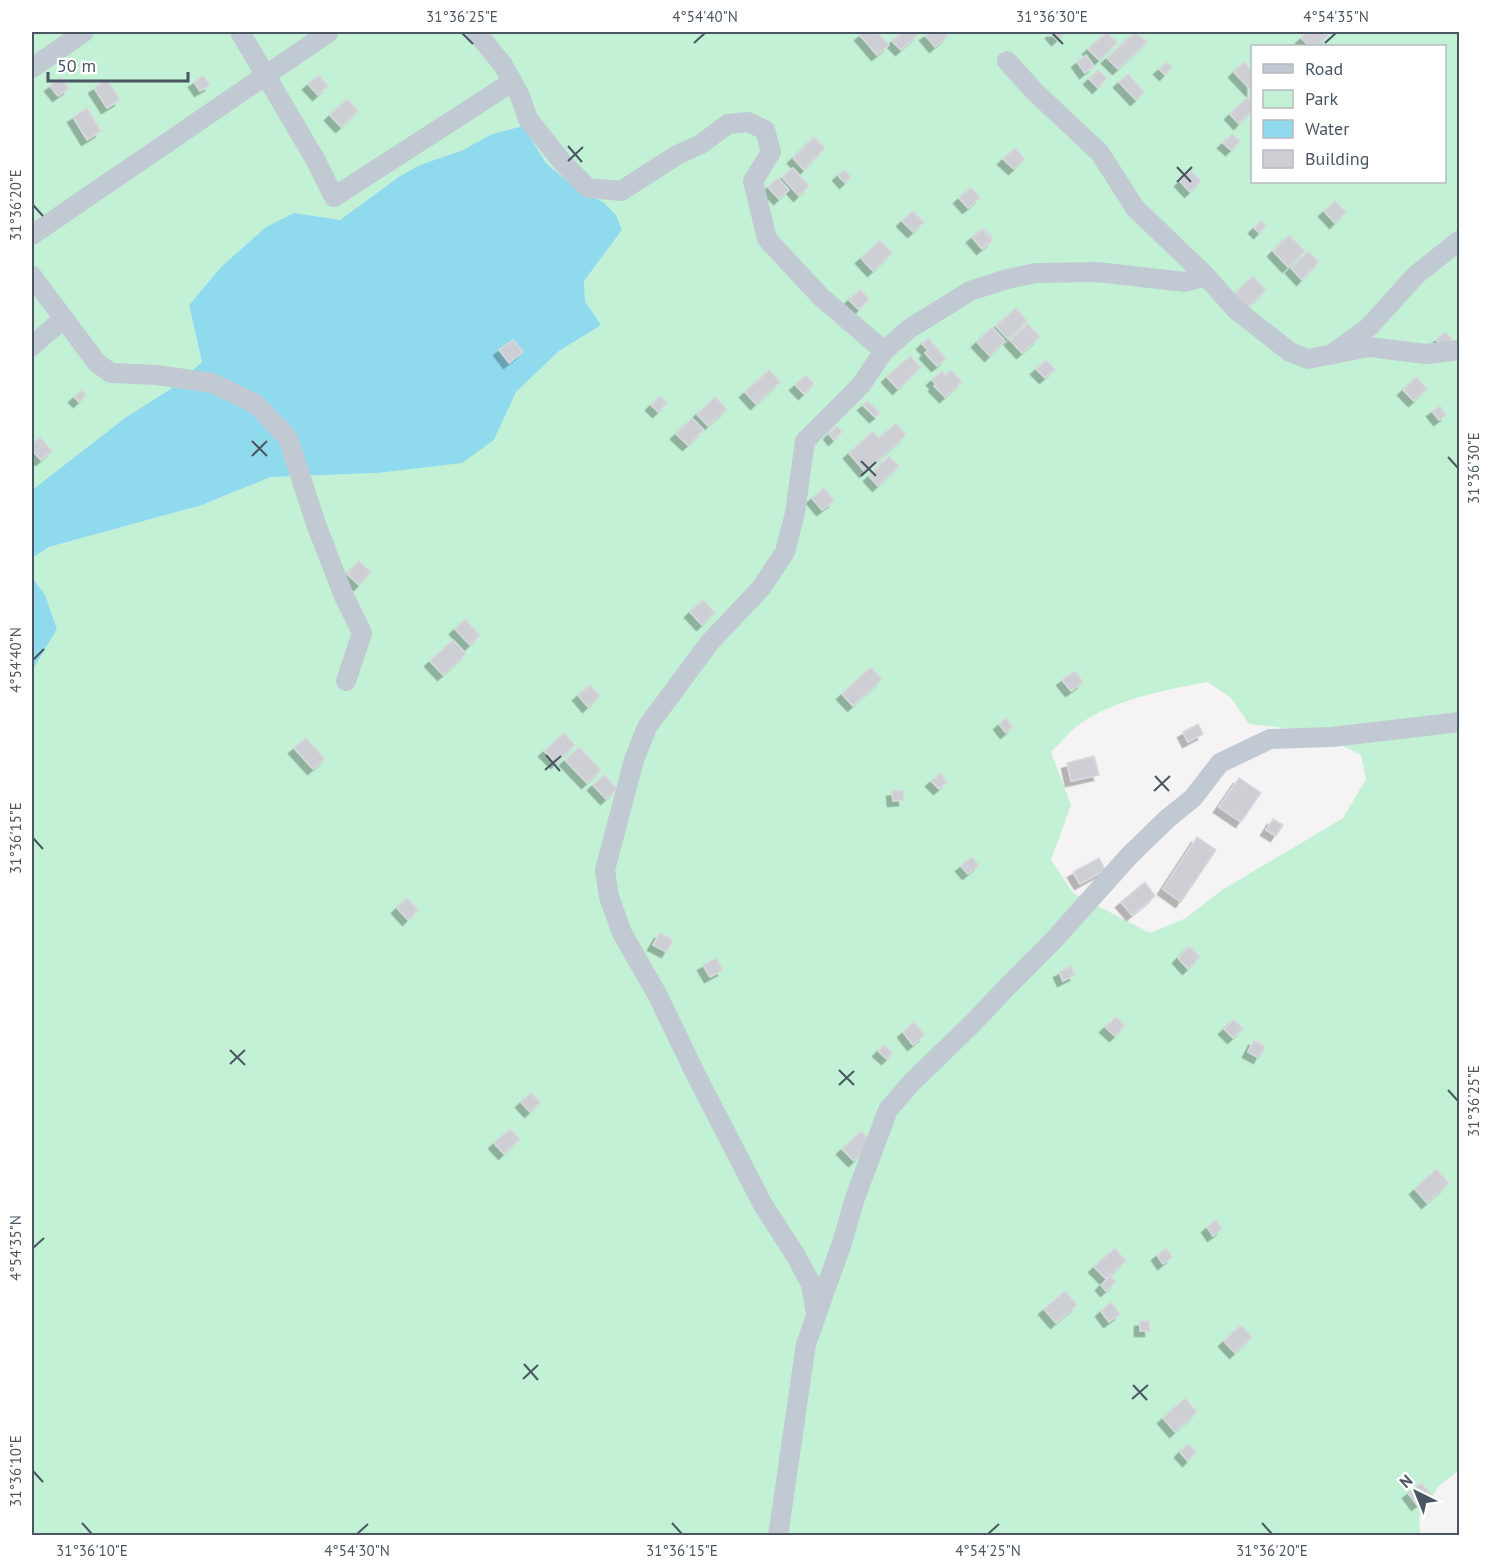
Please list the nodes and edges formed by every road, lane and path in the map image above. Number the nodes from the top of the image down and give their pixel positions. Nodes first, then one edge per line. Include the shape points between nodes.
1 (84, 32) edge
2 (240, 32) edge
3 (329, 32) edge
4 (476, 32) edge
5 (1006, 61) dead end
6 (32, 68) edge
7 (266, 76) junction
8 (512, 82) junction
9 (32, 235) edge
10 (1460, 240) edge
11 (32, 276) edge
12 (1206, 276) junction
13 (63, 319) junction
14 (32, 346) edge
15 (1460, 350) edge
16 (884, 351) junction
17 (1334, 352) junction
18 (346, 681) dead end
19 (1460, 722) edge
20 (816, 1314) junction
21 (778, 1536) edge

1 - 6 street
2 - 7 street
3 - 7 street
4 - 8 street
5 - 12 street via 1100,153 1135,208
7 - 8 street via 334,197
7 - 9 street
8 - 16 street via 528,119 588,188 621,191 677,155 702,144 728,124 748,122 765,130 771,152 753,180 767,239 821,297
10 - 17 street via 1416,275 1368,327
11 - 13 street
12 - 16 street via 1185,282 1097,272 1017,277 970,291
12 - 17 street via 1235,309 1290,352 1308,359
13 - 14 street
13 - 18 street via 97,363 111,373 212,383 256,405 288,438 316,524 362,633
15 - 17 street via 1426,354 1369,347
16 - 20 street via 861,385 805,441 785,552 761,588 710,642 647,727 634,760 605,870 609,897 622,933 763,1205 811,1284
19 - 20 street via 1270,739 1220,763 1193,798 1129,856 1052,942 888,1110
20 - 21 street via 806,1344

